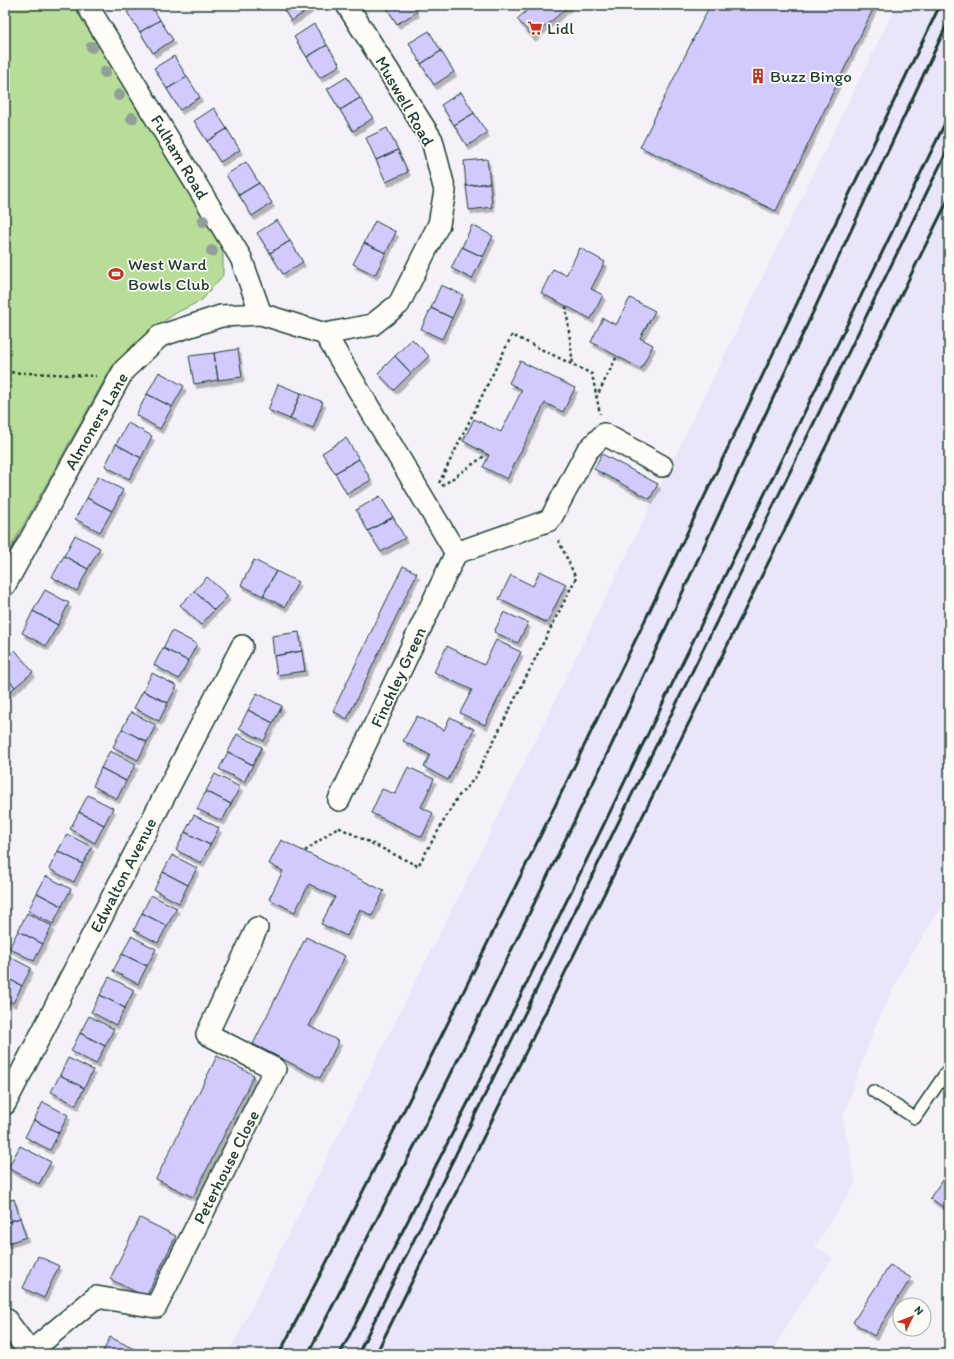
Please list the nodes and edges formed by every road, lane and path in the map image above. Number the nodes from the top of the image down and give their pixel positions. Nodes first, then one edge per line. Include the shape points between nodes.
1 (10, 5) edge
2 (87, 5) edge
3 (347, 5) edge
4 (5, 9) edge
5 (566, 306) dead end
6 (261, 314) junction
7 (325, 334) junction
8 (617, 356) dead end
9 (573, 365) junction
10 (5, 372) edge
11 (98, 376) dead end
12 (596, 398) junction
13 (604, 434) junction
14 (487, 454) dead end
15 (662, 466) dead end
16 (550, 520) junction
17 (456, 553) junction
18 (5, 585) edge
19 (242, 646) dead end
20 (339, 800) dead end
21 (305, 851) dead end
22 (257, 928) dead end
23 (949, 1068) edge
24 (872, 1091) dead end
25 (5, 1104) edge
26 (5, 1319) edge
27 (31, 1353) edge

1 - 4 path
2 - 6 street, Fulham Road via 241,258
3 - 7 street, Muswell Road via 432,140 444,191 439,224 399,304 372,325
5 - 9 path
6 - 7 street
6 - 18 street, Almoners Lane via 221,316 160,336 124,370
7 - 17 street
8 - 12 path
9 - 12 path via 592,374
9 - 14 path via 512,335 436,490
10 - 11 path
12 - 13 path
13 - 15 street
13 - 16 street via 587,451
16 - 17 street
16 - 21 path via 576,578 476,778 457,798 418,866 338,827
17 - 20 street, Finchley Green
19 - 25 street, Edwalton Avenue
22 - 27 street, Peterhouse Close via 207,1034 275,1069 156,1307 96,1297
23 - 24 lane via 915,1118
26 - 27 street

